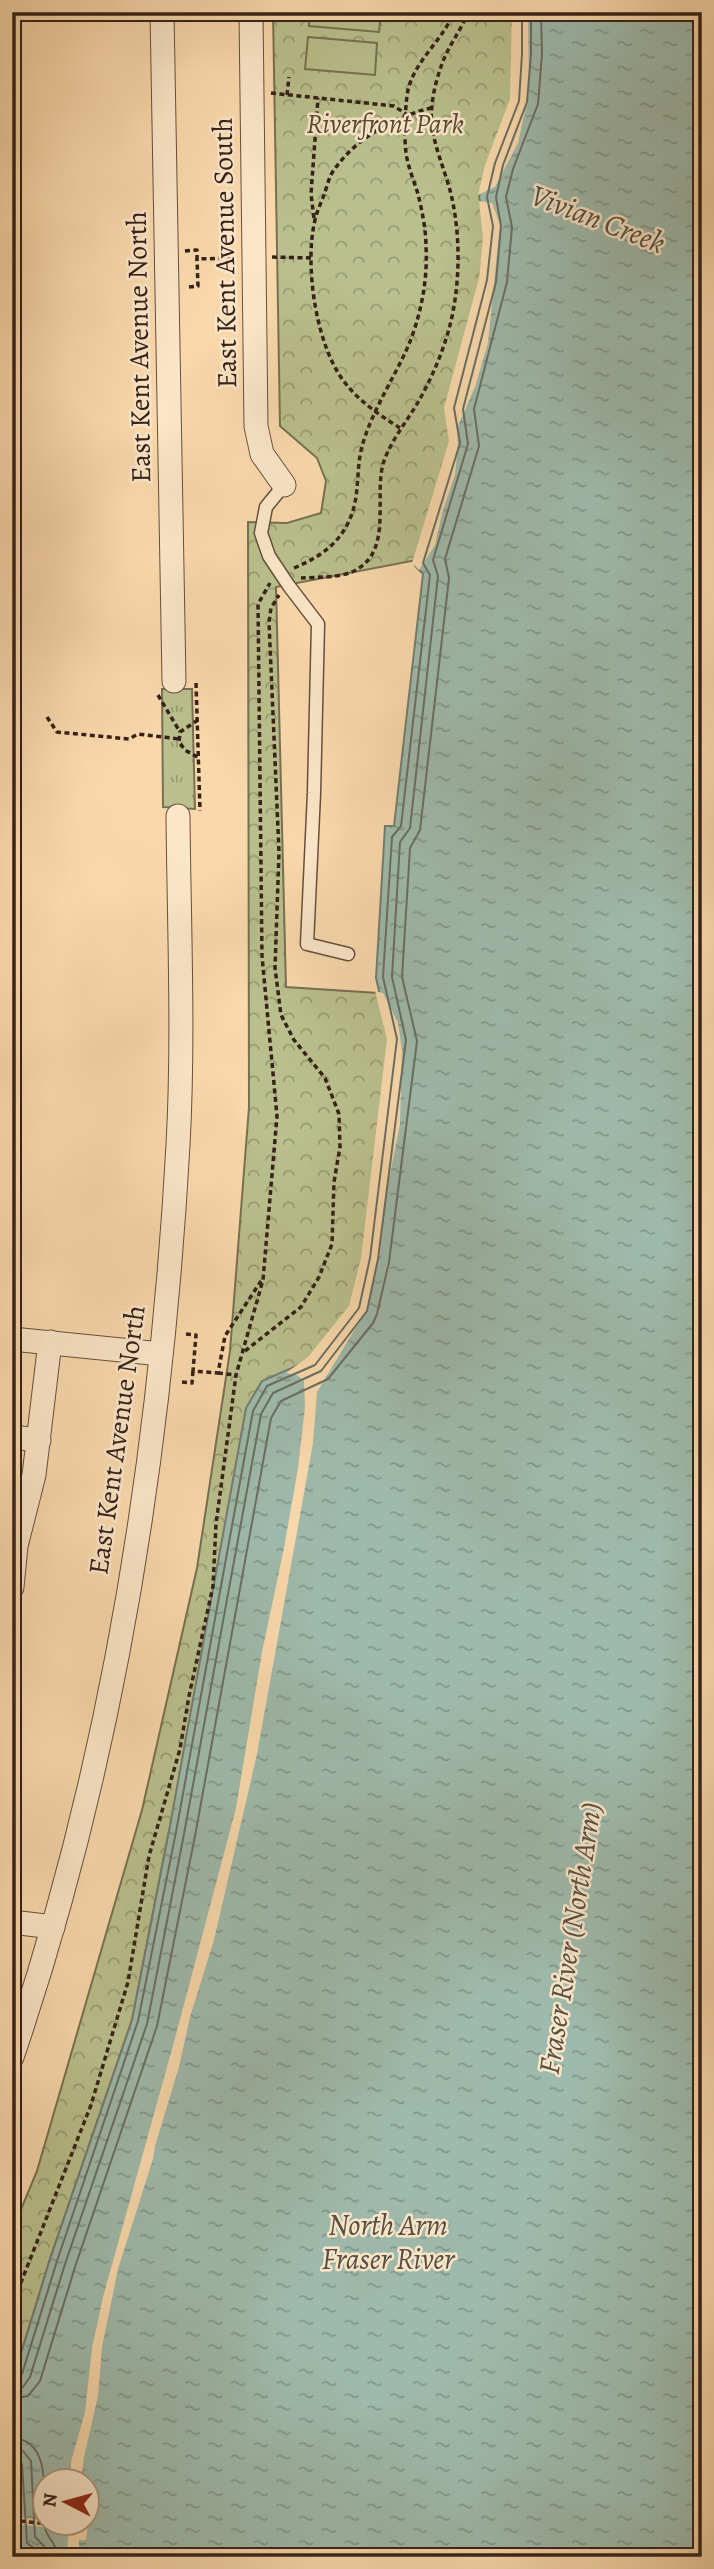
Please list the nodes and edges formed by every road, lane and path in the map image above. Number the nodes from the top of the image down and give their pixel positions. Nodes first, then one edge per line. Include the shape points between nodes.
1 (162, 12) edge
2 (251, 12) edge
3 (454, 12) edge
4 (468, 12) edge
5 (289, 77) dead end
6 (268, 93) dead end
7 (287, 95) junction
8 (318, 98) junction
9 (431, 108) junction
10 (406, 114) junction
11 (314, 220) junction
12 (267, 257) dead end
13 (230, 258) dead end
14 (311, 258) junction
15 (182, 259) dead end
16 (197, 259) junction
17 (189, 287) dead end
18 (400, 428) junction
19 (284, 485) joint
20 (289, 586) junction
21 (196, 675) dead end
22 (174, 681) dead end
23 (47, 717) dead end
24 (198, 720) junction
25 (179, 739) junction
26 (199, 758) junction
27 (189, 815) joint
28 (348, 954) dead end
29 (186, 1334) dead end
30 (12, 1339) edge
31 (50, 1342) junction
32 (243, 1353) junction
33 (161, 1354) junction
34 (193, 1371) junction
35 (218, 1373) junction
36 (236, 1375) junction
37 (181, 1381) dead end
38 (12, 1437) edge
39 (39, 1440) junction
40 (12, 1587) edge
41 (12, 1922) edge
42 (52, 1927) junction
43 (12, 2057) edge
44 (12, 2316) edge
45 (12, 2520) edge
46 (32, 2522) edge

1 - 22 street, East Kent Avenue North
2 - 19 street, East Kent Avenue South via 256,426 262,454
3 - 10 path via 416,73
4 - 9 path via 442,63
5 - 7 path
6 - 7 path
7 - 8 path
8 - 10 path via 394,106
8 - 11 path via 311,194
9 - 10 path
9 - 18 path via 456,220 455,300 445,344 417,404
10 - 11 path via 366,138 333,170
11 - 14 path
12 - 14 path
13 - 16 path
14 - 18 path via 323,342 345,384
15 - 16 path via 182,251 197,250
16 - 17 path via 198,286
18 - 20 path via 383,464 379,534 373,556 354,572 300,578
19 - 20 lane via 266,506 261,533 269,556
20 - 28 lane via 318,624 306,944
20 - 32 path via 278,595 269,622 279,852 275,968 281,1015 325,1079 339,1114 340,1147 332,1244 319,1277 301,1307
21 - 24 path
23 - 25 path via 57,733
24 - 25 path via 180,732
24 - 26 path
25 - 26 path via 185,750
26 - 27 path
27 - 33 street, East Kent Avenue North via 179,1105
29 - 34 path via 196,1335
30 - 31 street
31 - 33 street
31 - 39 street
32 - 35 path via 263,1280 225,1336
32 - 36 path
33 - 42 street, East Kent Avenue North via 130,1580 96,1759
34 - 35 path
34 - 37 path via 192,1383
35 - 36 path
36 - 44 path via 216,1524 213,1586 180,1749 149,1856 128,1982 91,2105
38 - 39 street
39 - 40 street
41 - 42 street
42 - 43 street, East Kent Avenue North
45 - 46 path

